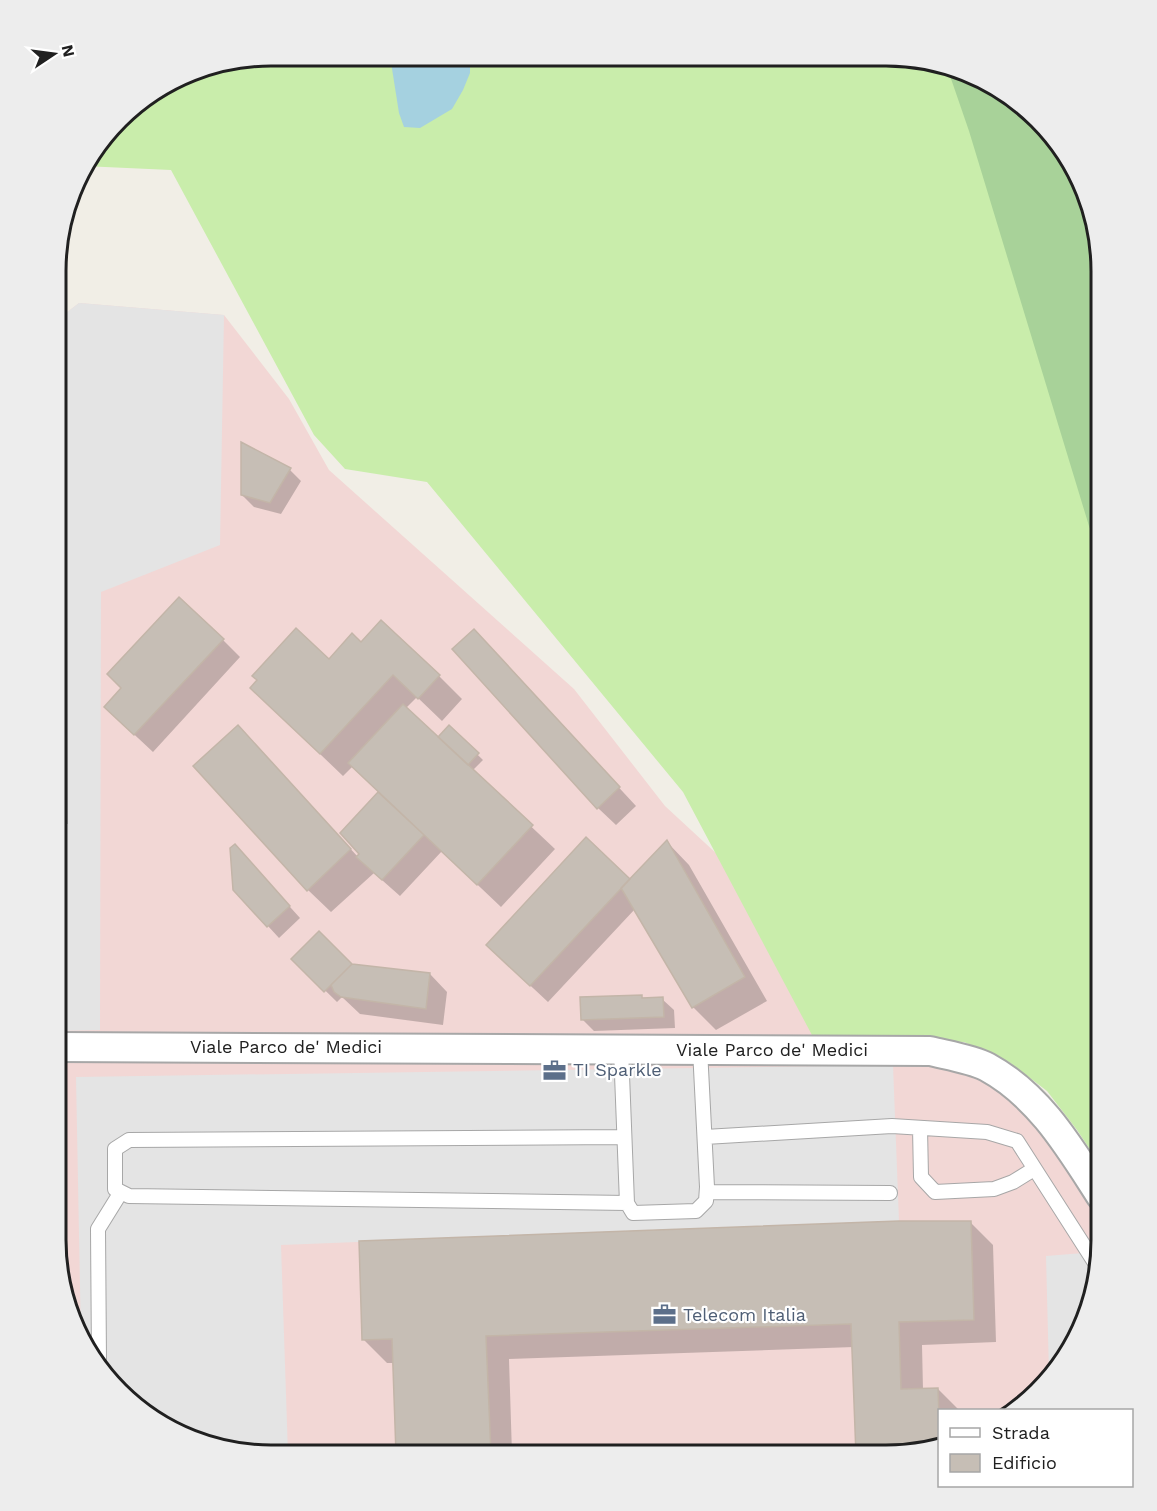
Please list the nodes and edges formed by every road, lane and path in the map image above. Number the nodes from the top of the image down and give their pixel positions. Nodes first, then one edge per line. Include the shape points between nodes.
1 (66, 1047) edge
2 (621, 1049) junction
3 (700, 1049) junction
4 (920, 1128) junction
5 (624, 1137) junction
6 (705, 1137) junction
7 (1034, 1169) junction
8 (1091, 1181) edge
9 (121, 1192) junction
10 (707, 1192) junction
11 (890, 1193) dead end
12 (627, 1203) junction
13 (1091, 1256) edge
14 (99, 1351) edge

1 - 2 street, Viale Parco de' Medici
2 - 3 street, Viale Parco de' Medici
2 - 5 lane
3 - 6 lane
3 - 8 street, Viale Parco de' Medici via 930,1051 986,1066 1029,1097 1059,1131
4 - 6 lane via 892,1126
4 - 7 lane via 987,1132 1017,1141
4 - 7 lane via 921,1177 935,1192 994,1189
5 - 9 lane via 129,1140 116,1149 115,1189
5 - 12 lane
6 - 10 lane
7 - 13 lane
9 - 12 lane via 129,1196
9 - 14 lane via 98,1229
10 - 11 lane
10 - 12 lane via 706,1201 696,1211 633,1213

